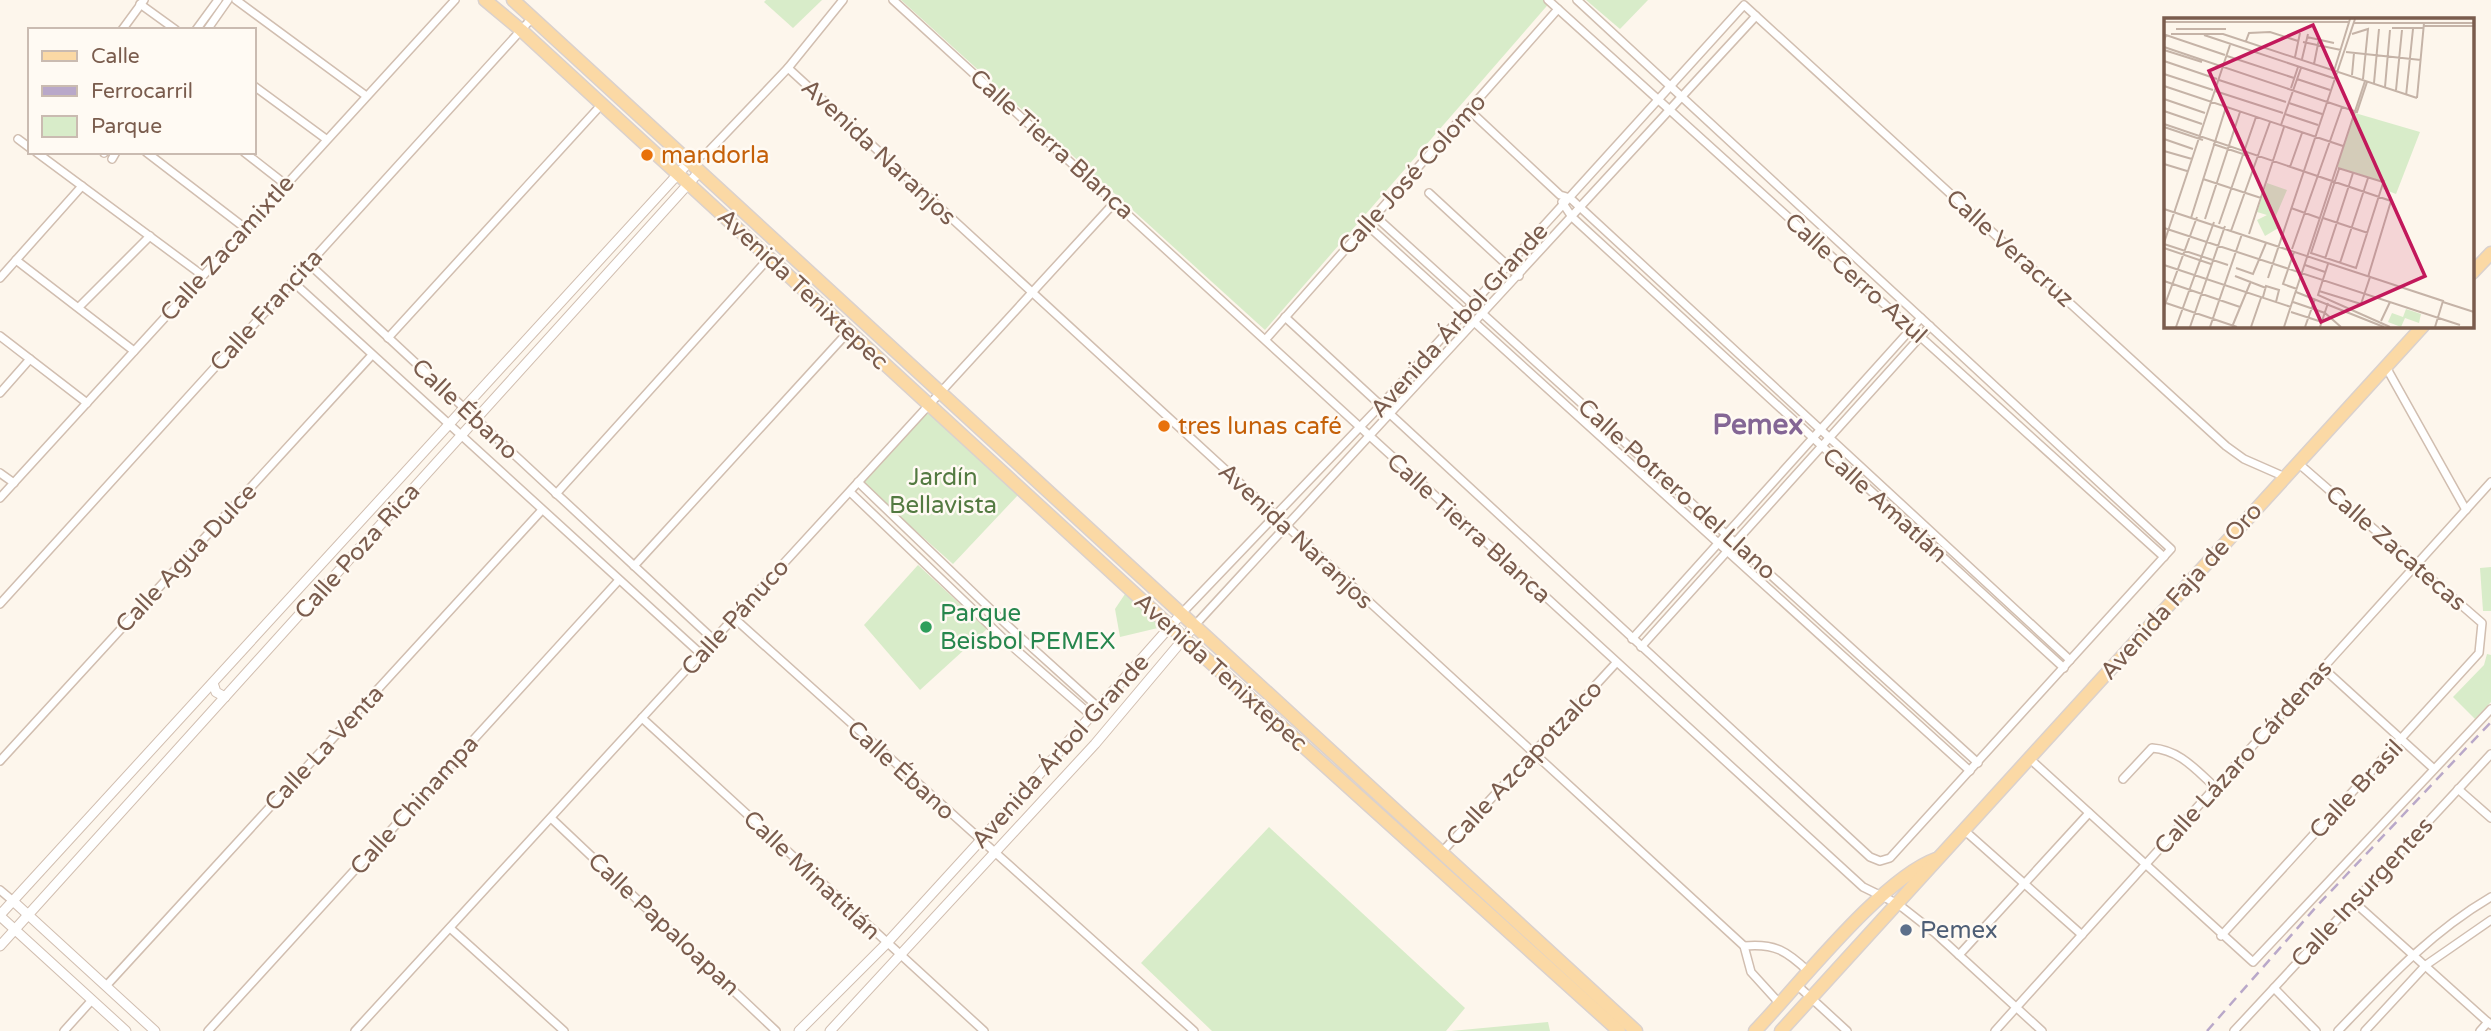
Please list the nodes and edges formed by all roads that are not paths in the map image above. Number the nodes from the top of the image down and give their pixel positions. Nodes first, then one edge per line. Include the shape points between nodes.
1 (218, 0) edge
2 (228, 0) edge
3 (236, 0) edge
4 (455, 0) edge
5 (485, 0) edge
6 (513, 0) edge
7 (844, 0) edge
8 (893, 0) edge
9 (1548, 0) edge
10 (1577, 0) edge
11 (142, 2) edge
12 (1744, 5) joint
13 (1558, 9) junction
14 (1756, 16) junction
15 (533, 17) junction
16 (123, 28) edge
17 (174, 28) edge
18 (197, 28) edge
19 (208, 28) edge
20 (521, 30) junction
21 (1625, 45) junction
22 (1613, 59) junction
23 (1642, 61) junction
24 (788, 68) junction
25 (1630, 74) junction
26 (256, 87) edge
27 (1670, 87) junction
28 (365, 95) junction
29 (1682, 97) junction
30 (1658, 100) junction
31 (602, 104) junction
32 (1469, 110) junction
33 (1670, 110) junction
34 (18, 139) dead end
35 (326, 139) junction
36 (28, 146) edge
37 (708, 152) junction
38 (39, 154) edge
39 (149, 154) edge
40 (247, 154) edge
41 (690, 162) junction
42 (700, 171) junction
43 (678, 174) junction
44 (285, 184) junction
45 (689, 184) junction
46 (82, 186) junction
47 (1429, 193) dead end
48 (1560, 195) junction
49 (1570, 198) junction
50 (1115, 202) junction
51 (1563, 206) junction
52 (1581, 208) junction
53 (1804, 210) junction
54 (1375, 216) junction
55 (1572, 216) junction
56 (1794, 222) junction
57 (1367, 225) junction
58 (245, 228) junction
59 (150, 236) junction
60 (2491, 253) edge
61 (769, 258) junction
62 (16, 260) junction
63 (1426, 261) junction
64 (308, 263) junction
65 (1508, 265) junction
66 (1417, 271) junction
67 (2474, 271) edge
68 (202, 275) junction
69 (1519, 276) junction
70 (0, 278) edge
71 (292, 281) junction
72 (1032, 293) junction
73 (1473, 304) junction
74 (79, 307) junction
75 (1464, 314) junction
76 (1484, 314) junction
77 (1285, 317) junction
78 (1921, 318) junction
79 (1475, 324) junction
80 (1930, 326) junction
81 (2422, 327) edge
82 (1911, 328) junction
83 (849, 331) junction
84 (0, 336) edge
85 (1920, 336) junction
86 (388, 338) junction
87 (1266, 338) junction
88 (134, 351) junction
89 (372, 355) junction
90 (30, 359) junction
91 (2385, 366) junction
92 (941, 392) junction
93 (0, 394) edge
94 (86, 403) junction
95 (929, 405) junction
96 (1381, 405) junction
97 (464, 408) junction
98 (1391, 415) junction
99 (476, 419) junction
100 (449, 424) junction
101 (1359, 428) junction
102 (1819, 430) junction
103 (461, 436) junction
104 (2049, 436) junction
105 (1370, 438) junction
106 (1812, 438) junction
107 (1828, 438) junction
108 (2040, 445) junction
109 (1821, 446) junction
110 (2297, 463) junction
111 (0, 473) edge
112 (2285, 477) junction
113 (14, 482) junction
114 (858, 482) junction
115 (2491, 482) edge
116 (850, 492) junction
117 (556, 494) junction
118 (0, 498) edge
119 (542, 510) junction
120 (2466, 510) junction
121 (1275, 517) junction
122 (1286, 527) junction
123 (1726, 534) junction
124 (1735, 542) junction
125 (1718, 543) junction
126 (1727, 551) junction
127 (2164, 557) junction
128 (2416, 565) junction
129 (634, 566) junction
130 (619, 580) junction
131 (0, 604) edge
132 (1183, 612) junction
133 (734, 618) junction
134 (2487, 623) edge
135 (1196, 624) junction
136 (1170, 626) junction
137 (1184, 638) junction
138 (1632, 639) junction
139 (2483, 639) joint
140 (714, 640) junction
141 (1641, 647) junction
142 (238, 654) junction
143 (701, 654) junction
144 (2070, 660) junction
145 (1616, 663) junction
146 (251, 668) junction
147 (2064, 668) junction
148 (2323, 668) junction
149 (213, 682) junction
150 (225, 697) junction
151 (1100, 709) junction
152 (2491, 709) edge
153 (1093, 717) junction
154 (642, 718) junction
155 (1316, 735) junction
156 (2402, 739) junction
157 (1305, 748) junction
158 (1532, 754) junction
159 (2491, 754) edge
160 (2030, 759) junction
161 (0, 761) edge
162 (1978, 763) junction
163 (2434, 769) junction
164 (1970, 771) junction
165 (2123, 779) dead end
166 (2216, 787) junction
167 (2458, 789) junction
168 (2089, 813) junction
169 (551, 818) junction
170 (2491, 818) edge
171 (1964, 830) junction
172 (980, 841) junction
173 (1442, 852) junction
174 (994, 854) junction
175 (1940, 858) junction
176 (1432, 862) junction
177 (2145, 865) junction
178 (2025, 884) junction
179 (0, 890) edge
180 (1881, 897) junction
181 (2491, 897) edge
182 (13, 901) junction
183 (2354, 902) junction
184 (1898, 904) junction
185 (0, 915) edge
186 (28, 915) junction
187 (2490, 923) edge
188 (450, 928) junction
189 (15, 929) junction
190 (2082, 934) junction
191 (2221, 936) junction
192 (886, 944) junction
193 (0, 946) edge
194 (1744, 946) junction
195 (2412, 954) junction
196 (1959, 955) junction
197 (900, 956) junction
198 (2426, 965) junction
199 (1559, 969) junction
200 (1810, 972) junction
201 (1797, 985) junction
202 (106, 986) junction
203 (2274, 988) junction
204 (1811, 998) junction
205 (92, 1000) junction
206 (1780, 1004) junction
207 (2016, 1007) junction
208 (2489, 1024) edge
209 (359, 1030) edge
210 (64, 1031) edge
211 (126, 1031) edge
212 (155, 1031) edge
213 (208, 1031) edge
214 (564, 1031) edge
215 (776, 1031) edge
216 (799, 1031) edge
217 (830, 1031) edge
218 (984, 1031) edge
219 (1194, 1031) edge
220 (1619, 1031) edge
221 (1636, 1031) edge
222 (1755, 1031) edge
223 (1780, 1031) edge
224 (1847, 1031) edge
225 (1995, 1031) edge
226 (2042, 1031) edge
227 (2234, 1031) edge
228 (2316, 1031) edge
229 (2338, 1031) edge
230 (2365, 1031) edge
231 (2480, 1031) edge

1 - 18 street
2 - 19 street
3 - 28 street
4 - 28 street, Calle Zacamixtle
5 - 20 main road, Avenida Tenixtepec
6 - 15 main road, Avenida Tenixtepec
7 - 24 street, Calle Poza Rica
8 - 50 street, Calle Tierra Blanca
9 - 13 street, Calle Cerro Azul
10 - 21 street, Calle Cerro Azul
11 - 16 street
11 - 17 street
12 - 14 street, Calle Veracruz
12 - 27 street, Avenida Árbol Grande
13 - 22 street, Calle Cerro Azul
13 - 32 street, Calle José Colomo
14 - 29 street, Avenida Árbol Grande
14 - 112 street, Calle Veracruz via 2226,446
15 - 20 street, Calle Francita
15 - 41 main road, Avenida Tenixtepec
20 - 31 main road, Avenida Tenixtepec
20 - 64 street, Calle Francita
21 - 22 street
21 - 23 street, Calle Cerro Azul
22 - 25 street, Calle Cerro Azul
23 - 25 street
23 - 27 street, Calle Cerro Azul
24 - 37 street, Calle Poza Rica
24 - 72 street, Avenida Naranjos
25 - 30 street, Calle Cerro Azul
26 - 35 street
27 - 29 street, Calle Cerro Azul
27 - 30 street, Avenida Árbol Grande
28 - 35 street, Calle Zacamixtle
29 - 33 street, Avenida Árbol Grande
29 - 53 street, Calle Cerro Azul
30 - 33 street, Calle Cerro Azul
30 - 49 street, Avenida Árbol Grande
31 - 43 main road, Avenida Tenixtepec
31 - 86 street
32 - 48 street, Calle Amatlán
32 - 54 street, Calle José Colomo
33 - 52 street, Avenida Árbol Grande
33 - 56 street, Calle Cerro Azul
34 - 36 street
35 - 44 street, Calle Zacamixtle
37 - 41 street, Calle Poza Rica
37 - 42 street, Calle Poza Rica
38 - 46 street
39 - 58 street
40 - 44 street
41 - 42 main road, Avenida Tenixtepec
41 - 43 street, Calle Poza Rica
42 - 45 street, Calle Poza Rica
42 - 92 main road, Avenida Tenixtepec
43 - 45 main road, Avenida Tenixtepec
43 - 97 street, Calle Poza Rica
44 - 58 street, Calle Zacamixtle
45 - 61 main road, Avenida Tenixtepec
45 - 99 street, Calle Poza Rica
46 - 59 street
46 - 62 street
47 - 65 street
48 - 49 street, Calle Amatlán
48 - 51 street, Calle Amatlán
49 - 51 street, Avenida Árbol Grande
49 - 52 street, Calle Amatlán
50 - 72 street, Calle Pánuco
50 - 87 street, Calle Tierra Blanca
51 - 55 street, Calle Amatlán
51 - 65 street, Avenida Árbol Grande
52 - 55 street, Avenida Árbol Grande
52 - 102 street, Calle Amatlán
53 - 56 street
53 - 78 street, Calle Cerro Azul
54 - 57 street, Calle José Colomo
54 - 63 street, Calle Potrero del Llano
55 - 69 street, Avenida Árbol Grande
55 - 106 street, Calle Amatlán
56 - 82 street, Calle Cerro Azul
57 - 66 street, Calle Potrero del Llano
57 - 77 street, Calle José Colomo
58 - 68 street, Calle Zacamixtle
59 - 68 street
59 - 74 street
60 - 67 main road
61 - 83 main road, Avenida Tenixtepec
61 - 117 street
62 - 70 street
62 - 74 street
63 - 66 street
63 - 73 street, Calle Potrero del Llano
64 - 71 street, Calle Francita
64 - 86 street, Calle Ébano
65 - 69 street
65 - 73 street, Avenida Árbol Grande
66 - 75 street, Calle Potrero del Llano
68 - 88 street, Calle Zacamixtle
69 - 76 street, Avenida Árbol Grande
71 - 89 street, Calle Ébano
71 - 131 street, Calle Francita
72 - 92 street, Calle Pánuco
72 - 121 street, Avenida Naranjos
73 - 75 street, Avenida Árbol Grande
73 - 76 street, Calle Potrero del Llano
74 - 88 street
75 - 79 street, Calle Potrero del Llano
75 - 96 street, Avenida Árbol Grande
76 - 79 street, Avenida Árbol Grande
76 - 123 street, Calle Potrero del Llano
77 - 87 street, Calle José Colomo
77 - 96 street
78 - 80 street, Calle Cerro Azul
78 - 82 street
79 - 98 street, Avenida Árbol Grande
79 - 125 street, Calle Potrero del Llano
80 - 85 street
80 - 104 street, Calle Cerro Azul
81 - 91 main road, Avenida Faja de Oro
82 - 85 street, Calle Cerro Azul
82 - 102 street
83 - 95 main road, Avenida Tenixtepec
83 - 129 street
84 - 90 street
85 - 107 street
85 - 108 street, Calle Cerro Azul
86 - 97 street, Calle Ébano
87 - 101 street, Calle Tierra Blanca
88 - 94 street, Calle Zacamixtle
89 - 100 street, Calle Ébano
89 - 161 street, Calle Agua Dulce
90 - 93 street
90 - 94 street
91 - 110 main road, Avenida Faja de Oro
91 - 120 street
92 - 95 street, Calle Pánuco
92 - 132 main road, Avenida Tenixtepec
94 - 113 street, Calle Zacamixtle
95 - 114 street, Calle Pánuco
95 - 136 main road, Avenida Tenixtepec
96 - 98 street
96 - 101 street, Avenida Árbol Grande
97 - 99 street, Calle Ébano
97 - 100 street, Calle Poza Rica
98 - 105 street, Avenida Árbol Grande
98 - 138 street
99 - 103 street, Calle Poza Rica
99 - 117 street, Calle Ébano
100 - 103 street, Calle Ébano
100 - 142 street, Calle Poza Rica
101 - 105 street, Calle Tierra Blanca
101 - 121 street, Avenida Árbol Grande
102 - 106 street
102 - 107 street, Calle Amatlán
103 - 119 street, Calle Ébano
103 - 146 street, Calle Poza Rica
104 - 108 street
104 - 127 street, Calle Cerro Azul via 2171,549
105 - 122 street, Avenida Árbol Grande
105 - 145 street, Calle Tierra Blanca
106 - 109 street, Calle Amatlán
106 - 123 street
107 - 109 street
107 - 144 street, Calle Amatlán
108 - 127 street, Calle Cerro Azul
109 - 124 street
109 - 147 street, Calle Amatlán
110 - 112 main road, Avenida Faja de Oro
110 - 128 street, Calle Zacatecas
111 - 113 street
112 - 160 main road, Avenida Faja de Oro
113 - 118 street, Calle Zacamixtle
114 - 116 street, Calle Pánuco
114 - 151 street
115 - 120 street, Calle Lázaro Cárdenas
116 - 133 street, Calle Pánuco
116 - 153 street
117 - 129 street, Calle Ébano
119 - 130 street, Calle Ébano
119 - 202 street, Calle La Venta
120 - 128 street, Calle Lázaro Cárdenas
121 - 122 street, Avenida Naranjos
121 - 132 street, Avenida Árbol Grande
122 - 135 street, Avenida Árbol Grande
122 - 158 street, Avenida Naranjos
123 - 124 street, Calle Potrero del Llano
123 - 125 street
124 - 126 street
124 - 162 street, Calle Potrero del Llano
125 - 126 street, Calle Potrero del Llano
125 - 138 street
126 - 141 street
126 - 164 street, Calle Potrero del Llano
127 - 144 street
128 - 134 street, Calle Zacatecas
128 - 148 street, Calle Lázaro Cárdenas
129 - 140 street, Calle Ébano
130 - 143 street, Calle Ébano
130 - 213 street, Calle Chinampa
132 - 135 main road, Avenida Tenixtepec
132 - 136 street, Avenida Árbol Grande
133 - 140 street, Calle Pánuco
133 - 172 street, Calle Ébano
134 - 139 street, Calle Zacatecas
135 - 137 street, Avenida Árbol Grande
135 - 155 main road, Avenida Tenixtepec
136 - 137 main road, Avenida Tenixtepec
136 - 151 street, Avenida Árbol Grande
137 - 157 main road, Avenida Tenixtepec
137 - 174 street, Avenida Árbol Grande via 1096,744
138 - 141 street
139 - 156 street, Calle Brasil via 2479,653
140 - 143 street, Calle Pánuco
141 - 164 street via 1870,858 1890,858
142 - 146 street
142 - 149 street, Calle Poza Rica
143 - 154 street, Calle Pánuco
144 - 147 street
145 - 158 street, Calle Azcapotzalco
145 - 180 street, Calle Tierra Blanca via 1863,887
146 - 150 street, Calle Poza Rica
147 - 162 street
148 - 156 street
148 - 166 street, Calle Lázaro Cárdenas
149 - 150 street via 216,692
149 - 182 street, Calle Poza Rica
150 - 186 street, Calle Poza Rica
151 - 153 street, Avenida Árbol Grande
152 - 163 street, Calle Insurgentes
153 - 172 street, Avenida Árbol Grande
154 - 169 street, Calle Pánuco
154 - 192 street, Calle Minatitlán
155 - 157 main road
155 - 173 main road, Avenida Tenixtepec
156 - 163 street
156 - 191 street, Calle Brasil
157 - 176 main road, Avenida Tenixtepec
158 - 173 street, Calle Azcapotzalco
158 - 194 street, Avenida Naranjos
159 - 167 street, Calle Insurgentes
160 - 168 street
160 - 171 main road, Avenida Faja de Oro
162 - 164 street
163 - 191 street, Calle Insurgentes via 2253,962
165 - 166 street via 2152,748 2164,749 2176,752
166 - 177 street, Calle Lázaro Cárdenas
167 - 170 street
167 - 183 street, Calle Insurgentes
168 - 177 street
168 - 178 street
169 - 188 street, Calle Pánuco
169 - 215 street, Calle Papaloapan
171 - 175 main road, Avenida Faja de Oro
171 - 178 street
172 - 174 street, Calle Ébano
172 - 192 street, Avenida Árbol Grande
173 - 176 street, Calle Azcapotzalco
173 - 199 main road, Avenida Tenixtepec
174 - 197 street, Avenida Árbol Grande
174 - 219 street, Calle Ébano
175 - 180 main road via 1924,864
175 - 184 main road, Avenida Faja de Oro
176 - 199 main road, Avenida Tenixtepec
177 - 190 street, Calle Lázaro Cárdenas
177 - 191 street
178 - 190 street
178 - 196 street
179 - 182 street
180 - 184 street, Calle Tierra Blanca
180 - 200 main road
181 - 195 street via 2454,919
182 - 185 street, Calle Poza Rica
182 - 186 street
183 - 195 street
183 - 203 street, Calle Insurgentes
184 - 196 street, Calle Tierra Blanca
184 - 204 main road, Avenida Faja de Oro
185 - 189 street
186 - 189 street, Calle Poza Rica
186 - 202 street
187 - 198 street
188 - 209 street, Calle Pánuco
188 - 214 street
189 - 193 street, Calle Poza Rica
189 - 205 street
190 - 207 street, Calle Lázaro Cárdenas
192 - 197 street, Calle Minatitlán
192 - 216 street, Avenida Árbol Grande
194 - 200 street via 1779,947
194 - 206 street, Avenida Naranjos via 1751,972
195 - 198 street
195 - 229 street
196 - 207 street, Calle Tierra Blanca
197 - 217 street, Avenida Árbol Grande
197 - 218 street, Calle Minatitlán
198 - 208 street
198 - 230 street
199 - 220 main road, Avenida Tenixtepec
199 - 221 main road, Avenida Tenixtepec
200 - 201 main road
201 - 204 street
201 - 206 main road
202 - 212 street
203 - 227 street, Calle Insurgentes
203 - 228 street
204 - 223 main road, Avenida Faja de Oro
204 - 224 street
205 - 210 street
205 - 211 street
206 - 222 main road
207 - 225 street, Calle Lázaro Cárdenas
207 - 226 street, Calle Tierra Blanca
208 - 231 street

